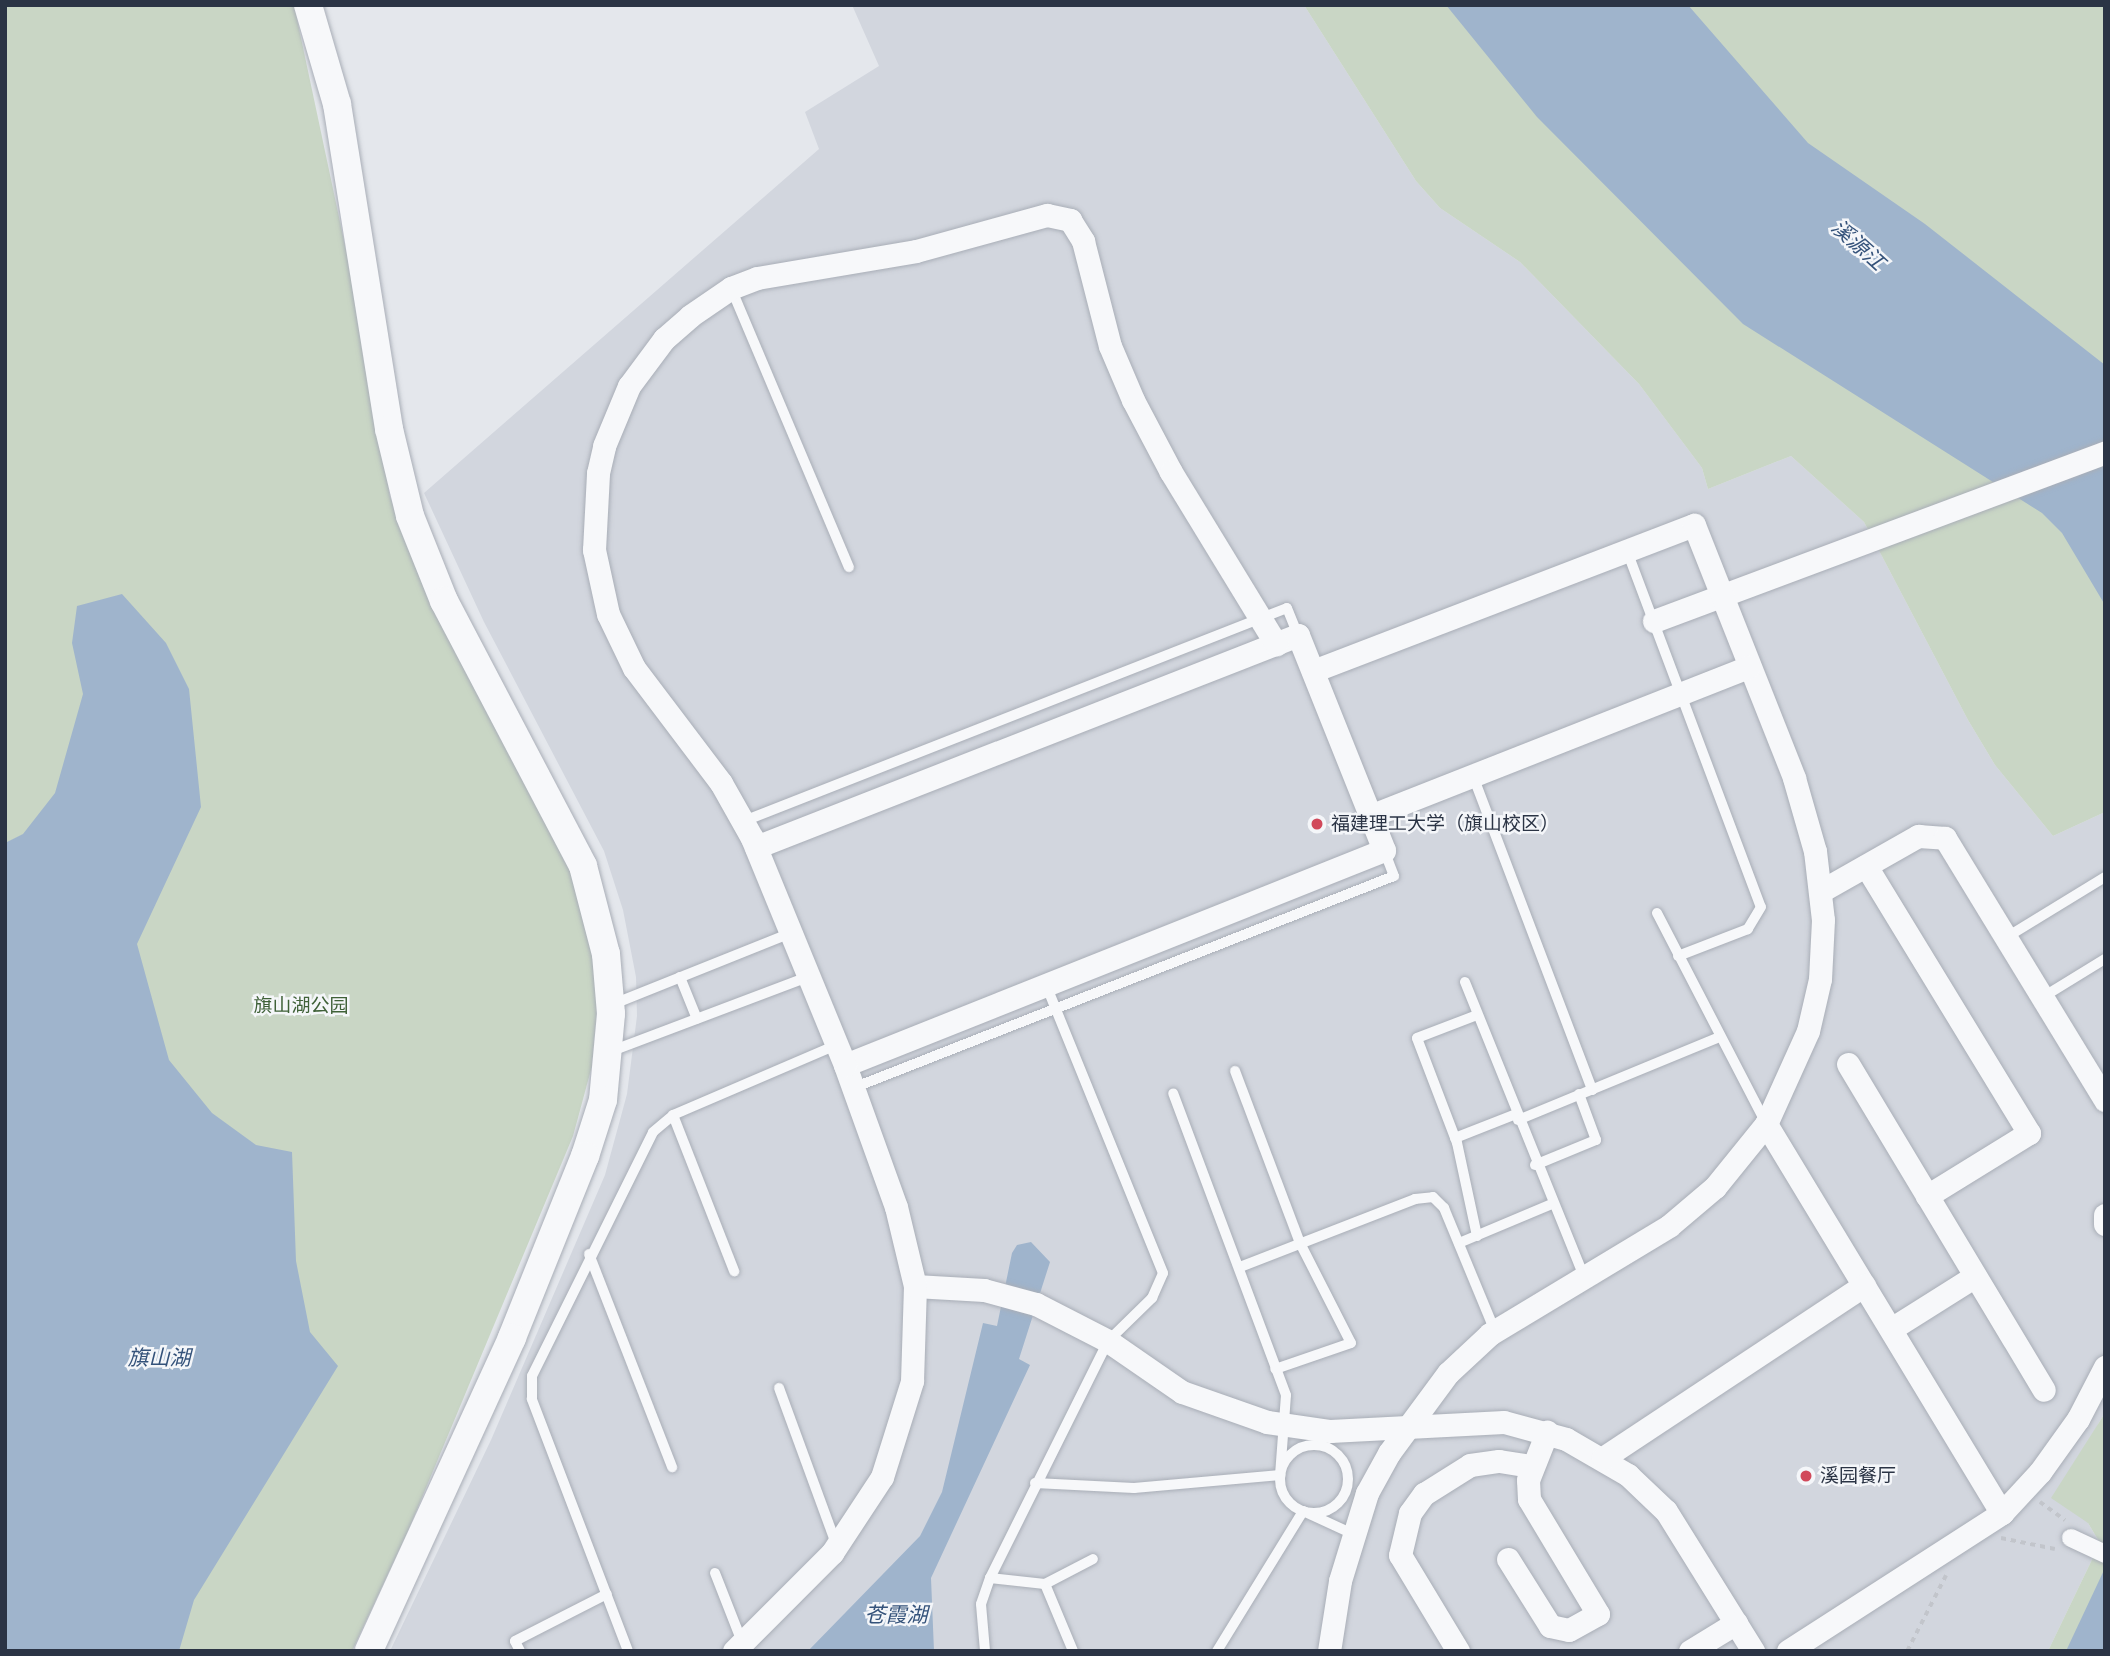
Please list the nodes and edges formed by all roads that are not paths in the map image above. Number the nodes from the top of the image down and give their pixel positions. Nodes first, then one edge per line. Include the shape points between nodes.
1 (308, 5) edge
2 (731, 288) junction
3 (2105, 452) edge
4 (1628, 551) junction
5 (849, 567) dead end
6 (1721, 596) junction
7 (1260, 619) junction
8 (1654, 621) junction
9 (1298, 635) junction
10 (1276, 644) junction
11 (1749, 667) junction
12 (1313, 671) junction
13 (1682, 694) junction
14 (1473, 776) junction
15 (1370, 816) junction
16 (744, 821) junction
17 (756, 847) junction
18 (1384, 850) junction
19 (1866, 866) junction
20 (2105, 877) edge
21 (1821, 891) junction
22 (1657, 913) dead end
23 (790, 933) junction
24 (2007, 937) junction
25 (1678, 956) junction
26 (2105, 959) edge
27 (808, 976) junction
28 (680, 977) junction
29 (1465, 982) dead end
30 (1047, 988) junction
31 (2043, 997) junction
32 (610, 1005) junction
33 (1057, 1011) junction
34 (1477, 1015) junction
35 (697, 1019) junction
36 (1719, 1037) junction
37 (609, 1052) junction
38 (840, 1055) junction
39 (1848, 1064) dead end
40 (1235, 1071) dead end
41 (853, 1088) junction
42 (1592, 1090) junction
43 (1173, 1093) dead end
44 (1579, 1094) junction
45 (2105, 1100) edge
46 (673, 1115) junction
47 (1517, 1117) junction
48 (1766, 1124) junction
49 (1455, 1138) junction
50 (1535, 1165) junction
51 (1927, 1196) junction
52 (1552, 1204) junction
53 (2105, 1215) edge
54 (2105, 1224) edge
55 (1476, 1236) junction
56 (1459, 1243) junction
57 (1300, 1244) junction
58 (589, 1254) junction
59 (1240, 1267) junction
60 (734, 1271) dead end
61 (1975, 1276) junction
62 (1584, 1278) junction
63 (1864, 1285) junction
64 (915, 1286) junction
65 (1891, 1329) junction
66 (1495, 1331) junction
67 (1108, 1341) junction
68 (2105, 1367) edge
69 (1275, 1369) junction
70 (779, 1388) dead end
71 (2044, 1390) dead end
72 (1287, 1426) junction
73 (1409, 1428) junction
74 (1548, 1432) junction
75 (1603, 1458) junction
76 (1532, 1466) junction
77 (672, 1467) dead end
78 (1280, 1475) junction
79 (1035, 1483) junction
80 (1303, 1511) junction
81 (2002, 1513) junction
82 (1353, 1534) junction
83 (2071, 1538) road end
84 (837, 1547) junction
85 (2097, 1551) edge
86 (1093, 1559) dead end
87 (1508, 1559) dead end
88 (715, 1573) dead end
89 (990, 1578) junction
90 (1045, 1584) junction
91 (607, 1594) junction
92 (1736, 1623) junction
93 (738, 1646) edge
94 (369, 1651) edge
95 (520, 1651) edge
96 (628, 1651) edge
97 (985, 1651) edge
98 (1073, 1651) edge
99 (1217, 1651) edge
100 (1328, 1651) edge
101 (1458, 1651) edge
102 (1690, 1651) edge
103 (1753, 1651) edge
104 (1788, 1651) edge

1 - 32 street via 340,117 389,429 410,516 444,601 583,866 606,954
2 - 5 lane
2 - 7 street via 789,269 916,251 1047,215 1070,220 1083,242 1110,346 1133,400
2 - 16 street via 664,339 629,386 604,446 594,550 608,614 625,653
3 - 6 street
4 - 6 street via 1694,526
4 - 8 lane
4 - 12 street
6 - 8 street
6 - 11 street
7 - 9 lane via 1287,608
7 - 10 street
7 - 16 lane
8 - 13 lane
9 - 10 street
9 - 12 street
10 - 17 street
11 - 13 street
11 - 21 street via 1794,778
12 - 15 street
13 - 14 street
13 - 25 lane via 1761,907 1748,929
14 - 15 street
14 - 42 lane
15 - 18 street
16 - 17 street
17 - 23 street
18 - 30 street
18 - 33 lane via 1394,876
19 - 21 street
19 - 24 street via 1918,836 1945,838
19 - 51 street via 2029,1133
20 - 24 lane
21 - 48 street via 1823,948 1815,1002 1796,1063
22 - 25 lane
23 - 27 street
23 - 28 lane
24 - 31 street
25 - 36 lane
26 - 31 lane
27 - 35 lane
27 - 38 street
28 - 32 lane
28 - 35 lane
29 - 34 lane
30 - 33 lane
30 - 38 street
31 - 45 street
32 - 37 street
33 - 41 lane
33 - 67 lane via 1164,1273 1152,1298
34 - 47 lane
34 - 49 lane via 1418,1038
35 - 37 lane
36 - 42 lane
36 - 48 lane
37 - 94 street via 603,1100 585,1156 512,1338
38 - 41 street
38 - 46 lane
39 - 51 street
40 - 57 lane
41 - 64 street via 896,1207
42 - 44 lane
43 - 59 lane
44 - 47 lane
44 - 50 lane via 1596,1140
46 - 58 lane via 646,1142
46 - 60 lane
47 - 49 lane
47 - 50 lane
48 - 62 street via 1734,1166 1695,1205 1653,1237
48 - 63 street
49 - 55 lane
50 - 52 lane
51 - 61 street
52 - 55 lane
52 - 62 lane
53 - 54 street
55 - 56 lane
56 - 57 lane via 1439,1201 1425,1197
56 - 66 lane
57 - 59 lane
57 - 69 lane via 1351,1343
58 - 77 lane
58 - 91 lane via 536,1366 530,1391
59 - 69 lane
61 - 65 street
61 - 71 street
62 - 66 street
63 - 65 street
63 - 75 street
64 - 67 street via 964,1287 1020,1299 1055,1311
64 - 84 street via 914,1359 898,1434 882,1477
65 - 81 street
66 - 73 street via 1448,1373
67 - 72 street via 1182,1392 1223,1409
67 - 79 lane
68 - 81 street via 2078,1419
69 - 72 lane via 1286,1395
70 - 84 lane
72 - 73 street via 1330,1431
72 - 78 lane
73 - 74 street via 1479,1422
73 - 82 street via 1377,1474
74 - 75 street
74 - 76 street
75 - 92 street via 1665,1511
76 - 87 street via 1527,1490 1532,1506 1598,1614 1569,1630 1550,1626
76 - 101 street via 1499,1461 1470,1465 1424,1494 1410,1513 1400,1555
78 - 79 lane via 1134,1488
78 - 80 lane via 1285,1497
78 - 80 lane via 1283,1464 1300,1448 1323,1446 1341,1459 1348,1479 1341,1499 1324,1511
79 - 89 lane
80 - 82 lane
80 - 99 lane
81 - 104 street
82 - 100 street
83 - 85 street
84 - 93 street
86 - 90 lane
88 - 93 lane
89 - 90 lane
89 - 97 lane via 981,1604
90 - 98 lane
91 - 95 lane via 515,1641
91 - 96 lane
92 - 102 street
92 - 103 street

